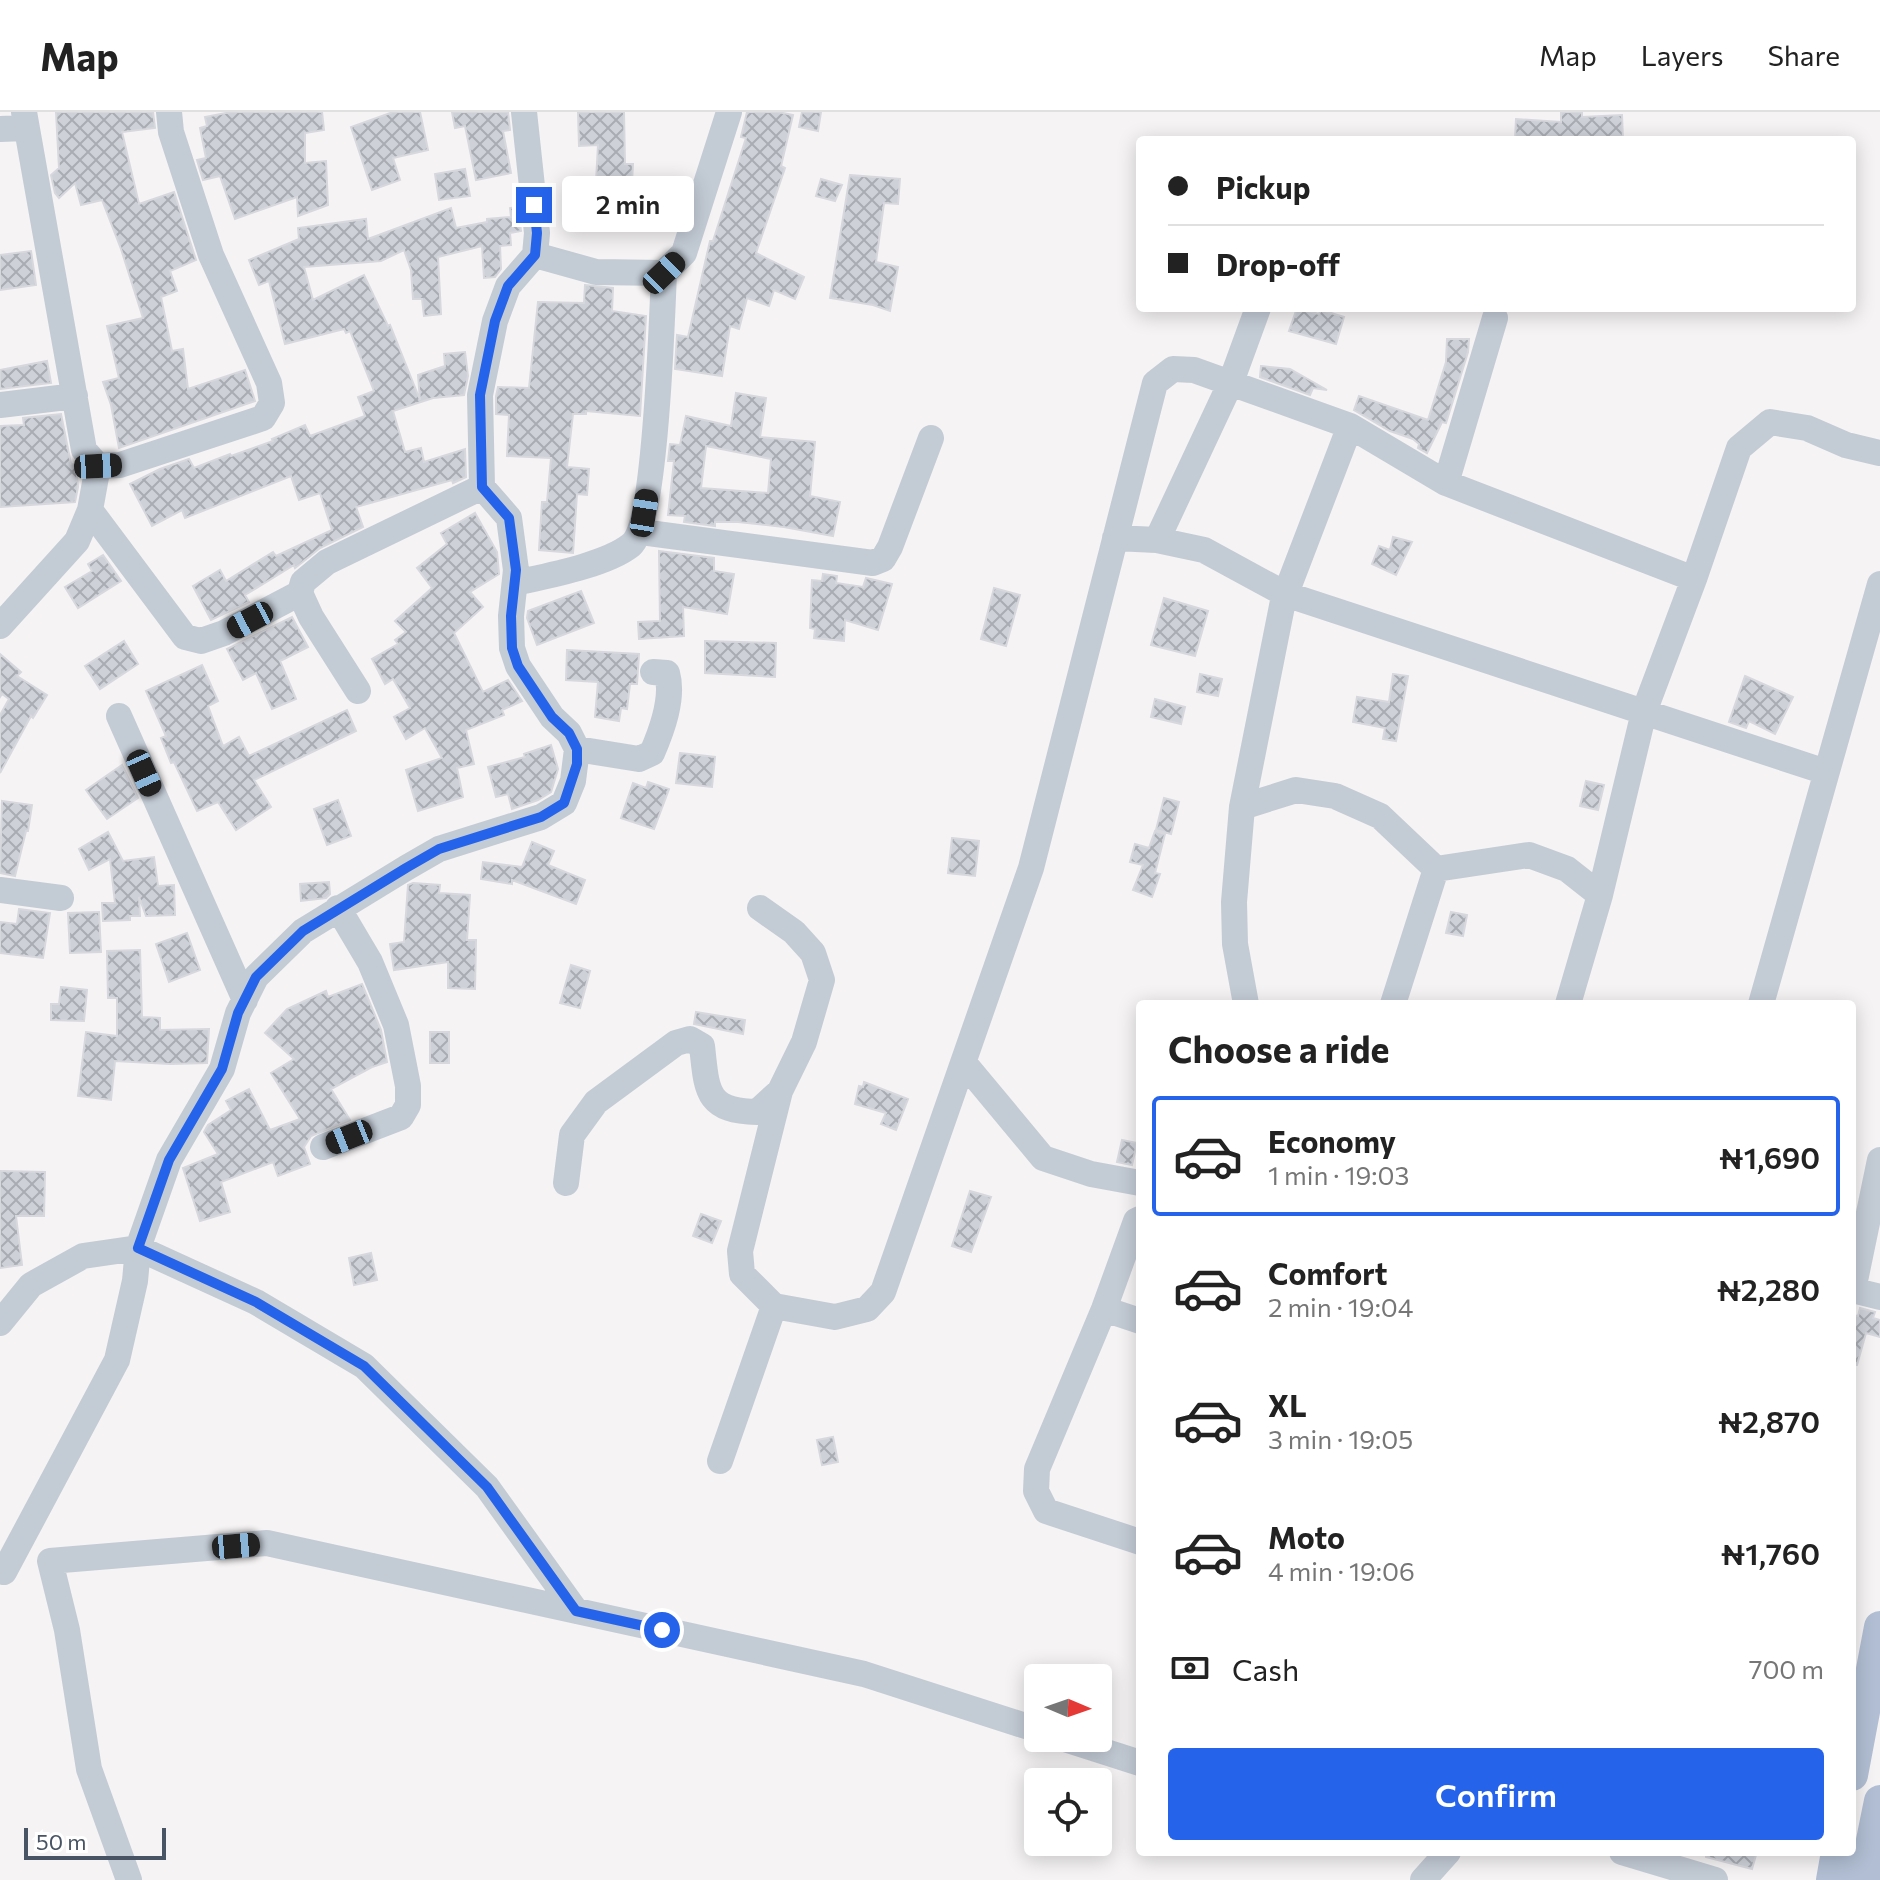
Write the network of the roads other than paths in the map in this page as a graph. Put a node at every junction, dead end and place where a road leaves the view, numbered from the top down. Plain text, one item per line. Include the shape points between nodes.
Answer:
1 (169, 112) edge
2 (524, 112) edge
3 (729, 112) edge
4 (17, 123) edge
5 (535, 255) junction
6 (664, 273) junction
7 (1257, 312) edge
8 (1495, 318) dead end
9 (1231, 382) junction
10 (75, 396) junction
11 (0, 405) edge
12 (1350, 426) junction
13 (931, 438) dead end
14 (1880, 453) edge
15 (98, 466) junction
16 (1446, 483) junction
17 (482, 487) junction
18 (90, 510) junction
19 (641, 532) junction
20 (1115, 538) junction
21 (1157, 540) junction
22 (1694, 579) junction
23 (515, 583) junction
24 (1880, 584) edge
25 (300, 593) junction
26 (1285, 594) junction
27 (0, 626) edge
28 (653, 672) dead end
29 (358, 691) dead end
30 (1644, 712) junction
31 (119, 716) dead end
32 (577, 749) junction
33 (1826, 772) junction
34 (1242, 807) junction
35 (1436, 869) junction
36 (0, 890) edge
37 (1600, 895) junction
38 (61, 898) dead end
39 (338, 908) junction
40 (760, 908) dead end
41 (245, 1000) junction
42 (1245, 1000) edge
43 (1394, 1000) edge
44 (1569, 1000) edge
45 (1762, 1000) edge
46 (964, 1063) junction
47 (780, 1091) junction
48 (323, 1147) dead end
49 (1880, 1160) edge
50 (1136, 1182) edge
51 (566, 1183) dead end
52 (1136, 1221) edge
53 (138, 1248) junction
54 (1856, 1276) edge
55 (1856, 1291) edge
56 (1880, 1297) edge
57 (774, 1306) junction
58 (1104, 1309) junction
59 (1136, 1320) edge
60 (0, 1323) edge
61 (720, 1461) dead end
62 (1136, 1541) edge
63 (50, 1561) junction
64 (2, 1572) edge
65 (576, 1611) junction
66 (1880, 1627) edge
67 (1024, 1725) edge
68 (1106, 1752) edge
69 (1856, 1754) edge
70 (1136, 1762) edge
71 (1880, 1801) edge
72 (1444, 1856) edge
73 (1635, 1856) edge
74 (1836, 1856) edge
75 (129, 1880) edge
76 (1423, 1880) edge
77 (1715, 1880) edge
78 (1832, 1880) edge
79 (1864, 1880) edge

1 - 15 street via 211,255 269,383 272,403 263,418 120,465
2 - 5 street
3 - 6 street via 684,253
4 - 10 street
5 - 6 street via 596,272
5 - 17 street via 508,286 495,321 480,395
6 - 19 street via 660,370
7 - 9 street
8 - 16 street
9 - 12 street
9 - 20 street via 1173,369 1155,383
9 - 21 street
10 - 11 street
10 - 15 street via 84,450
12 - 16 street
12 - 26 street
13 - 19 street via 890,547 873,563
14 - 22 street via 1807,428 1770,422 1739,448
15 - 18 street
16 - 22 street
17 - 23 street via 509,518
17 - 25 street via 327,562 303,582
18 - 25 street via 185,637 201,641 224,633
18 - 27 street via 77,541
19 - 23 street via 631,545 590,565
20 - 21 street
20 - 46 street via 1031,868
21 - 26 street via 1204,550
22 - 30 street
23 - 32 street via 512,648 518,666
24 - 33 street
25 - 29 street
26 - 30 street
26 - 34 street
28 - 32 street via 667,673 671,686 652,753 639,759
30 - 33 street
30 - 37 street
31 - 41 street
32 - 39 street via 564,803 541,817 439,849
33 - 45 street
34 - 35 street via 1296,790 1335,796 1380,816
34 - 42 street via 1234,902
35 - 37 street via 1529,855 1567,869
35 - 43 street
36 - 38 street
37 - 44 street
39 - 41 street via 256,977
39 - 48 street via 370,962 396,1025 408,1105 401,1117
40 - 47 street via 813,953 822,980 804,1042
41 - 53 street via 222,1069 169,1160
46 - 50 street via 1043,1158
46 - 57 street via 883,1292 867,1309 835,1317
47 - 51 street via 757,1112 736,1112 707,1090 702,1046 690,1039 676,1043 596,1102 572,1135
47 - 57 street via 740,1251 742,1274
49 - 54 street
52 - 58 street
53 - 60 street via 83,1256 31,1285
53 - 64 street via 117,1360
53 - 65 street via 256,1302 364,1366 487,1487
55 - 56 street
57 - 61 street
58 - 59 street
58 - 62 street via 1037,1469 1036,1491 1046,1511
63 - 64 street
63 - 65 street via 267,1543
63 - 75 street via 89,1769
65 - 67 street via 864,1674
66 - 69 main road
68 - 70 street
71 - 79 main road
72 - 76 street
73 - 77 street
74 - 78 main road

